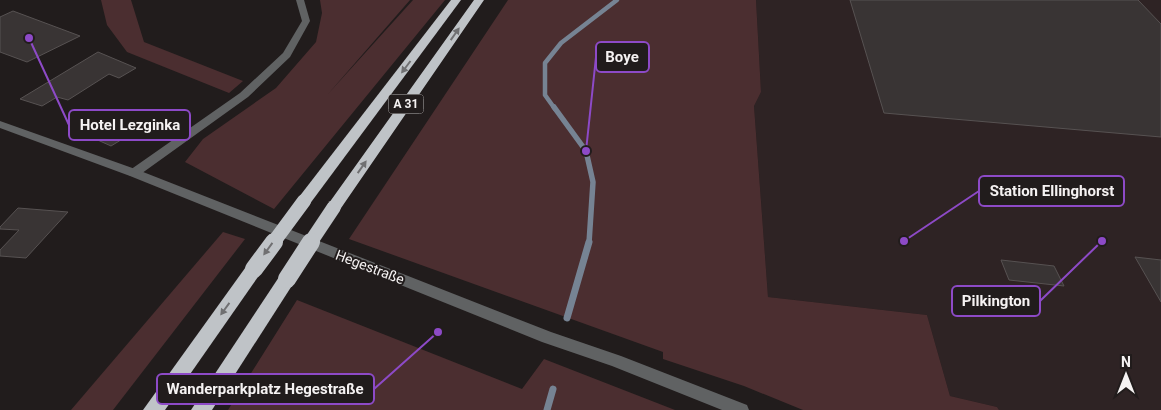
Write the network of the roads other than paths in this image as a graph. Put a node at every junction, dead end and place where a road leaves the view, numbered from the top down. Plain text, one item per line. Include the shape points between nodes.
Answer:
1 (300, 0) edge
2 (456, 0) edge
3 (479, 0) edge
4 (0, 124) edge
5 (134, 173) junction
6 (153, 410) edge
7 (201, 410) edge
8 (741, 410) edge

1 - 5 street via 306,21 288,56 244,95
2 -> 6 highway, A 31, bridge via 304,201
7 -> 3 highway, A 31, bridge via 334,207
4 - 5 street, Hegestraße
5 - 8 street, Hegestraße

